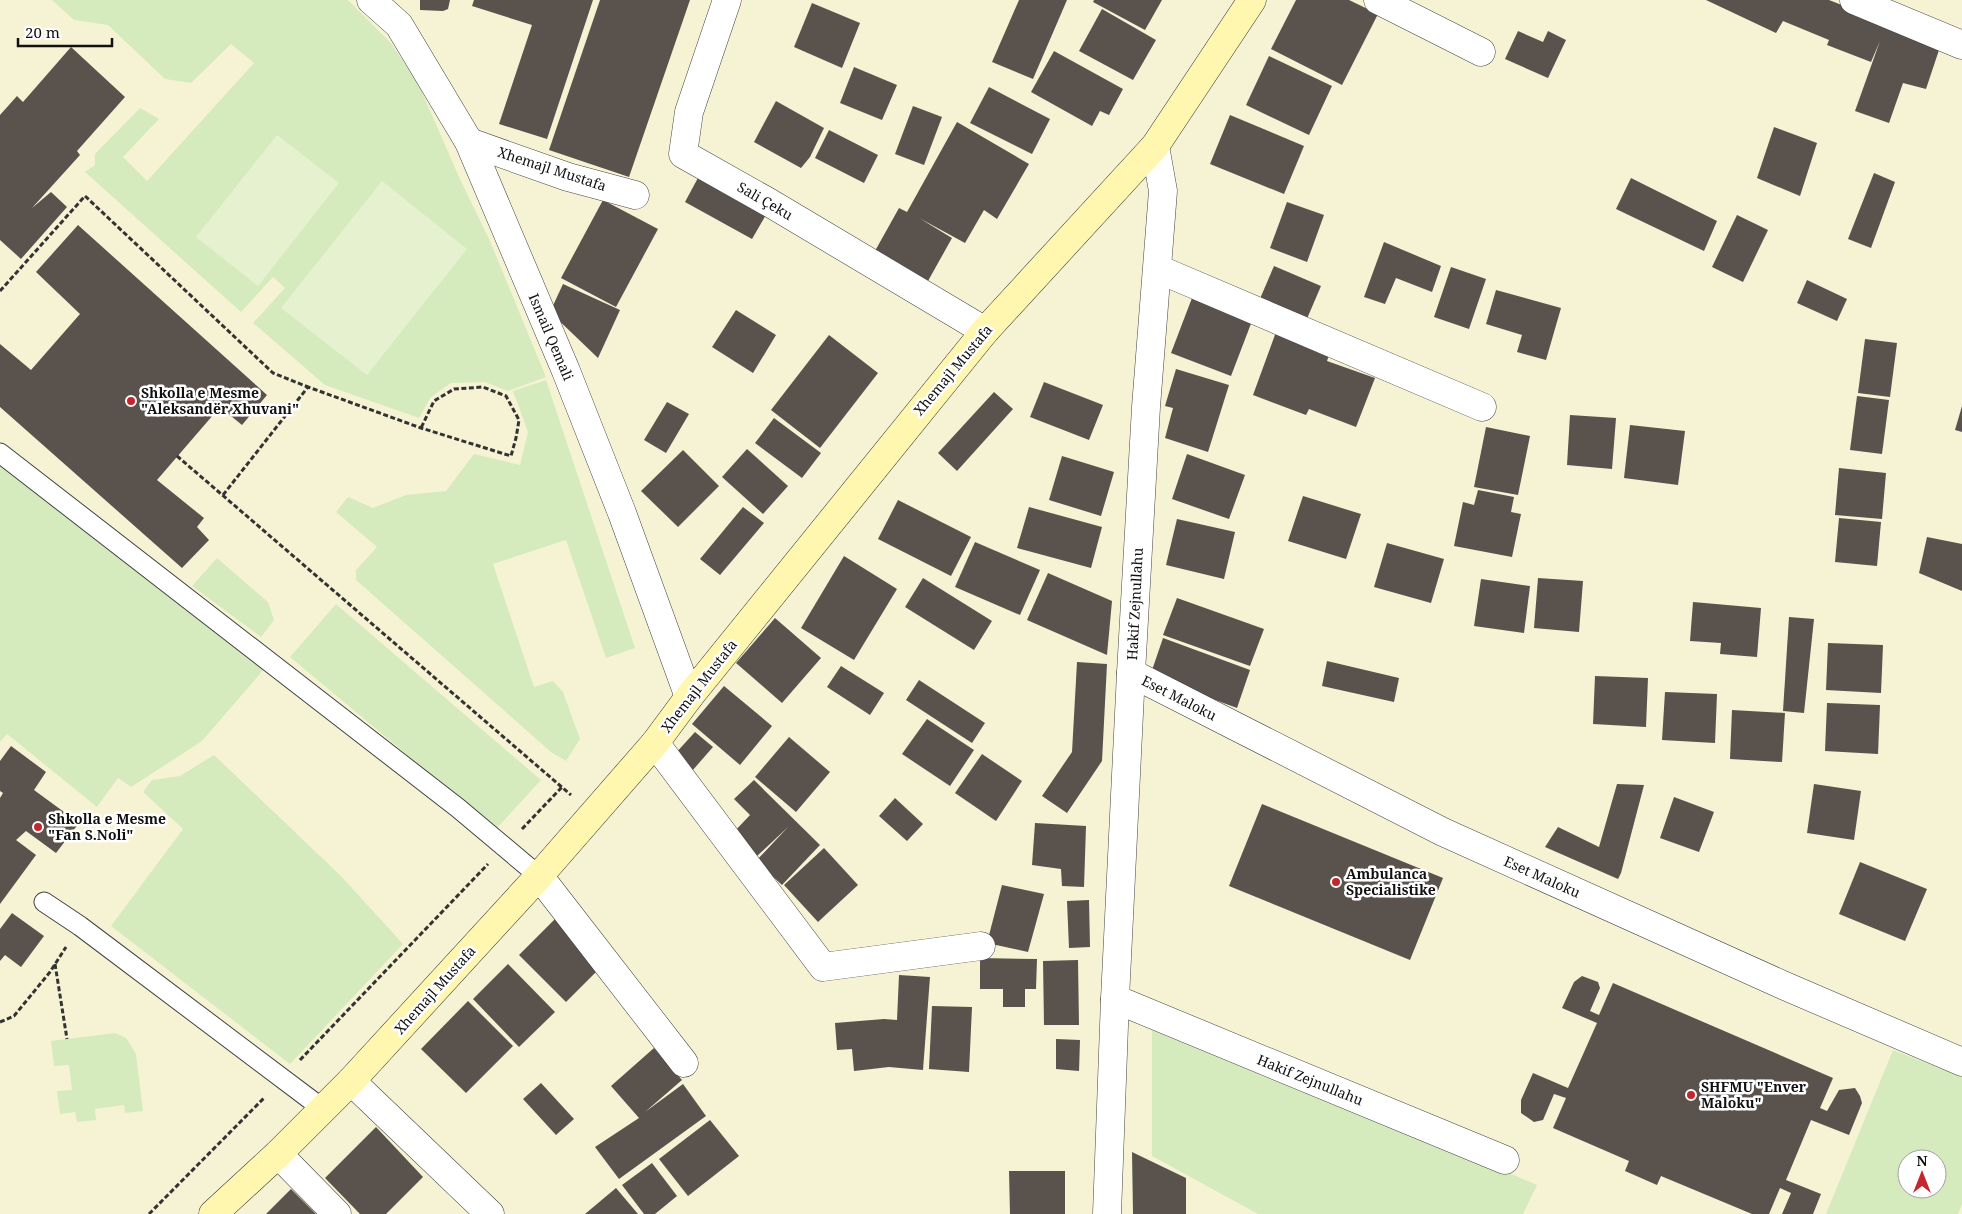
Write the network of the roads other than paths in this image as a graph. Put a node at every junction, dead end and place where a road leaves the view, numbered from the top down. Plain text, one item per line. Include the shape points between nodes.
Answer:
1 (372, 0) edge
2 (727, 0) edge
3 (1252, 0) edge
4 (1378, 0) edge
5 (1854, 0) edge
6 (400, 12) edge
7 (1962, 45) edge
8 (1481, 52) dead end
9 (469, 142) junction
10 (1155, 146) junction
11 (635, 195) dead end
12 (1158, 269) junction
13 (985, 331) junction
14 (1482, 407) dead end
15 (0, 453) edge
16 (1131, 673) junction
17 (689, 697) junction
18 (655, 743) junction
19 (539, 876) junction
20 (44, 902) dead end
21 (981, 946) dead end
22 (1115, 999) junction
23 (1962, 1062) edge
24 (684, 1063) dead end
25 (351, 1081) junction
26 (323, 1109) junction
27 (278, 1154) junction
28 (1505, 1160) dead end
29 (213, 1214) edge
30 (337, 1214) edge
31 (490, 1214) edge
32 (1107, 1214) edge

1 - 6 street, Ismail Qemali
2 - 13 street, Sali Çeku via 689,112 683,154
3 - 10 main road, Xhemajl Mustafa
4 - 8 street
5 - 7 street
6 - 9 street, Ismail Qemali
9 - 11 street, Xhemajl Mustafa via 568,177
9 - 17 street, Ismail Qemali via 612,486
10 - 12 street, Hakif Zejnullahu via 1164,191
10 - 13 main road, Xhemajl Mustafa
12 - 14 street
12 - 16 street, Hakif Zejnullahu via 1146,407
13 - 17 main road, Xhemajl Mustafa
15 - 19 lane via 458,808
16 - 22 street, Hakif Zejnullahu
16 - 23 street, Eset Maloku via 1443,832
17 - 18 main road, Xhemajl Mustafa
18 - 19 main road, Xhemajl Mustafa
18 - 21 street, Xhemajl Mustafa via 823,968
19 - 24 street
19 - 25 main road, Xhemajl Mustafa
20 - 26 lane
22 - 28 street, Hakif Zejnullahu
22 - 32 street, Hakif Zejnullahu
25 - 26 main road, Xhemajl Mustafa
25 - 31 street
26 - 27 main road, Xhemajl Mustafa
27 - 29 main road, Xhemajl Mustafa
27 - 30 street

